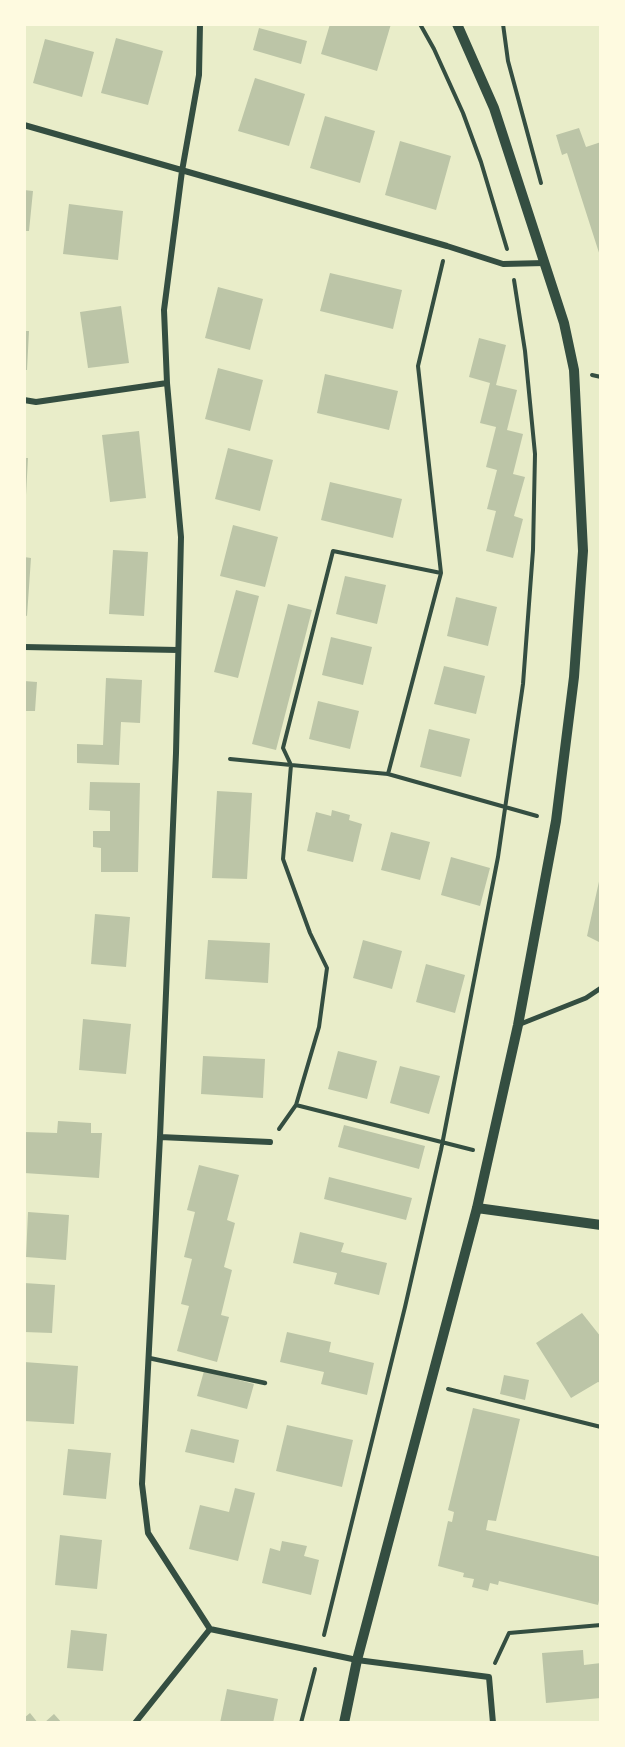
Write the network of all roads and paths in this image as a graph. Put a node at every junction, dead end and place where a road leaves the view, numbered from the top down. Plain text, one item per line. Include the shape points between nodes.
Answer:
1 (200, 24) edge
2 (420, 24) edge
3 (457, 24) edge
4 (503, 24) edge
5 (514, 82) dead end
6 (24, 125) edge
7 (182, 171) junction
8 (447, 246) junction
9 (546, 263) junction
10 (511, 264) junction
11 (167, 383) junction
12 (24, 400) edge
13 (441, 573) junction
14 (24, 647) edge
15 (178, 650) junction
16 (230, 759) dead end
17 (291, 765) junction
18 (388, 774) junction
19 (504, 807) junction
20 (556, 821) junction
21 (601, 988) edge
22 (518, 1025) junction
23 (296, 1105) junction
24 (160, 1137) junction
25 (270, 1142) joint
26 (442, 1142) junction
27 (488, 1154) junction
28 (477, 1208) junction
29 (601, 1225) edge
30 (149, 1358) junction
31 (265, 1383) dead end
32 (430, 1385) junction
33 (601, 1427) edge
34 (601, 1625) edge
35 (210, 1629) junction
36 (320, 1652) junction
37 (357, 1660) junction
38 (489, 1677) junction
39 (135, 1723) edge
40 (301, 1723) edge
41 (344, 1723) edge
42 (493, 1723) edge

1 - 7 street via 199,75
2 - 10 path via 463,112
3 - 9 street via 494,108
4 - 5 path
6 - 7 street
7 - 8 street
7 - 11 street via 164,310
8 - 10 street
8 - 13 path via 418,366
9 - 10 street
9 - 20 street via 574,370 583,551 574,677
10 - 19 path via 528,386 535,497 523,684
11 - 12 street via 36,402
11 - 15 street via 181,537
13 - 17 path via 333,551 283,748
13 - 18 path
14 - 15 street
15 - 24 street
16 - 17 path
17 - 18 path
17 - 23 path via 283,859 327,968 319,1027
18 - 19 path
19 - 20 path
19 - 26 path via 485,928
20 - 22 street
21 - 22 street via 586,998
22 - 27 street
23 - 25 path
23 - 26 path
24 - 25 street
24 - 30 street
26 - 27 path
26 - 36 path
27 - 28 street
28 - 29 street
28 - 32 street
30 - 31 lane
30 - 35 street via 142,1484 148,1533
32 - 33 path
32 - 37 street
34 - 38 path via 509,1633
35 - 36 street
35 - 39 street
36 - 37 street
36 - 40 path
37 - 38 street
37 - 41 street
38 - 42 street

